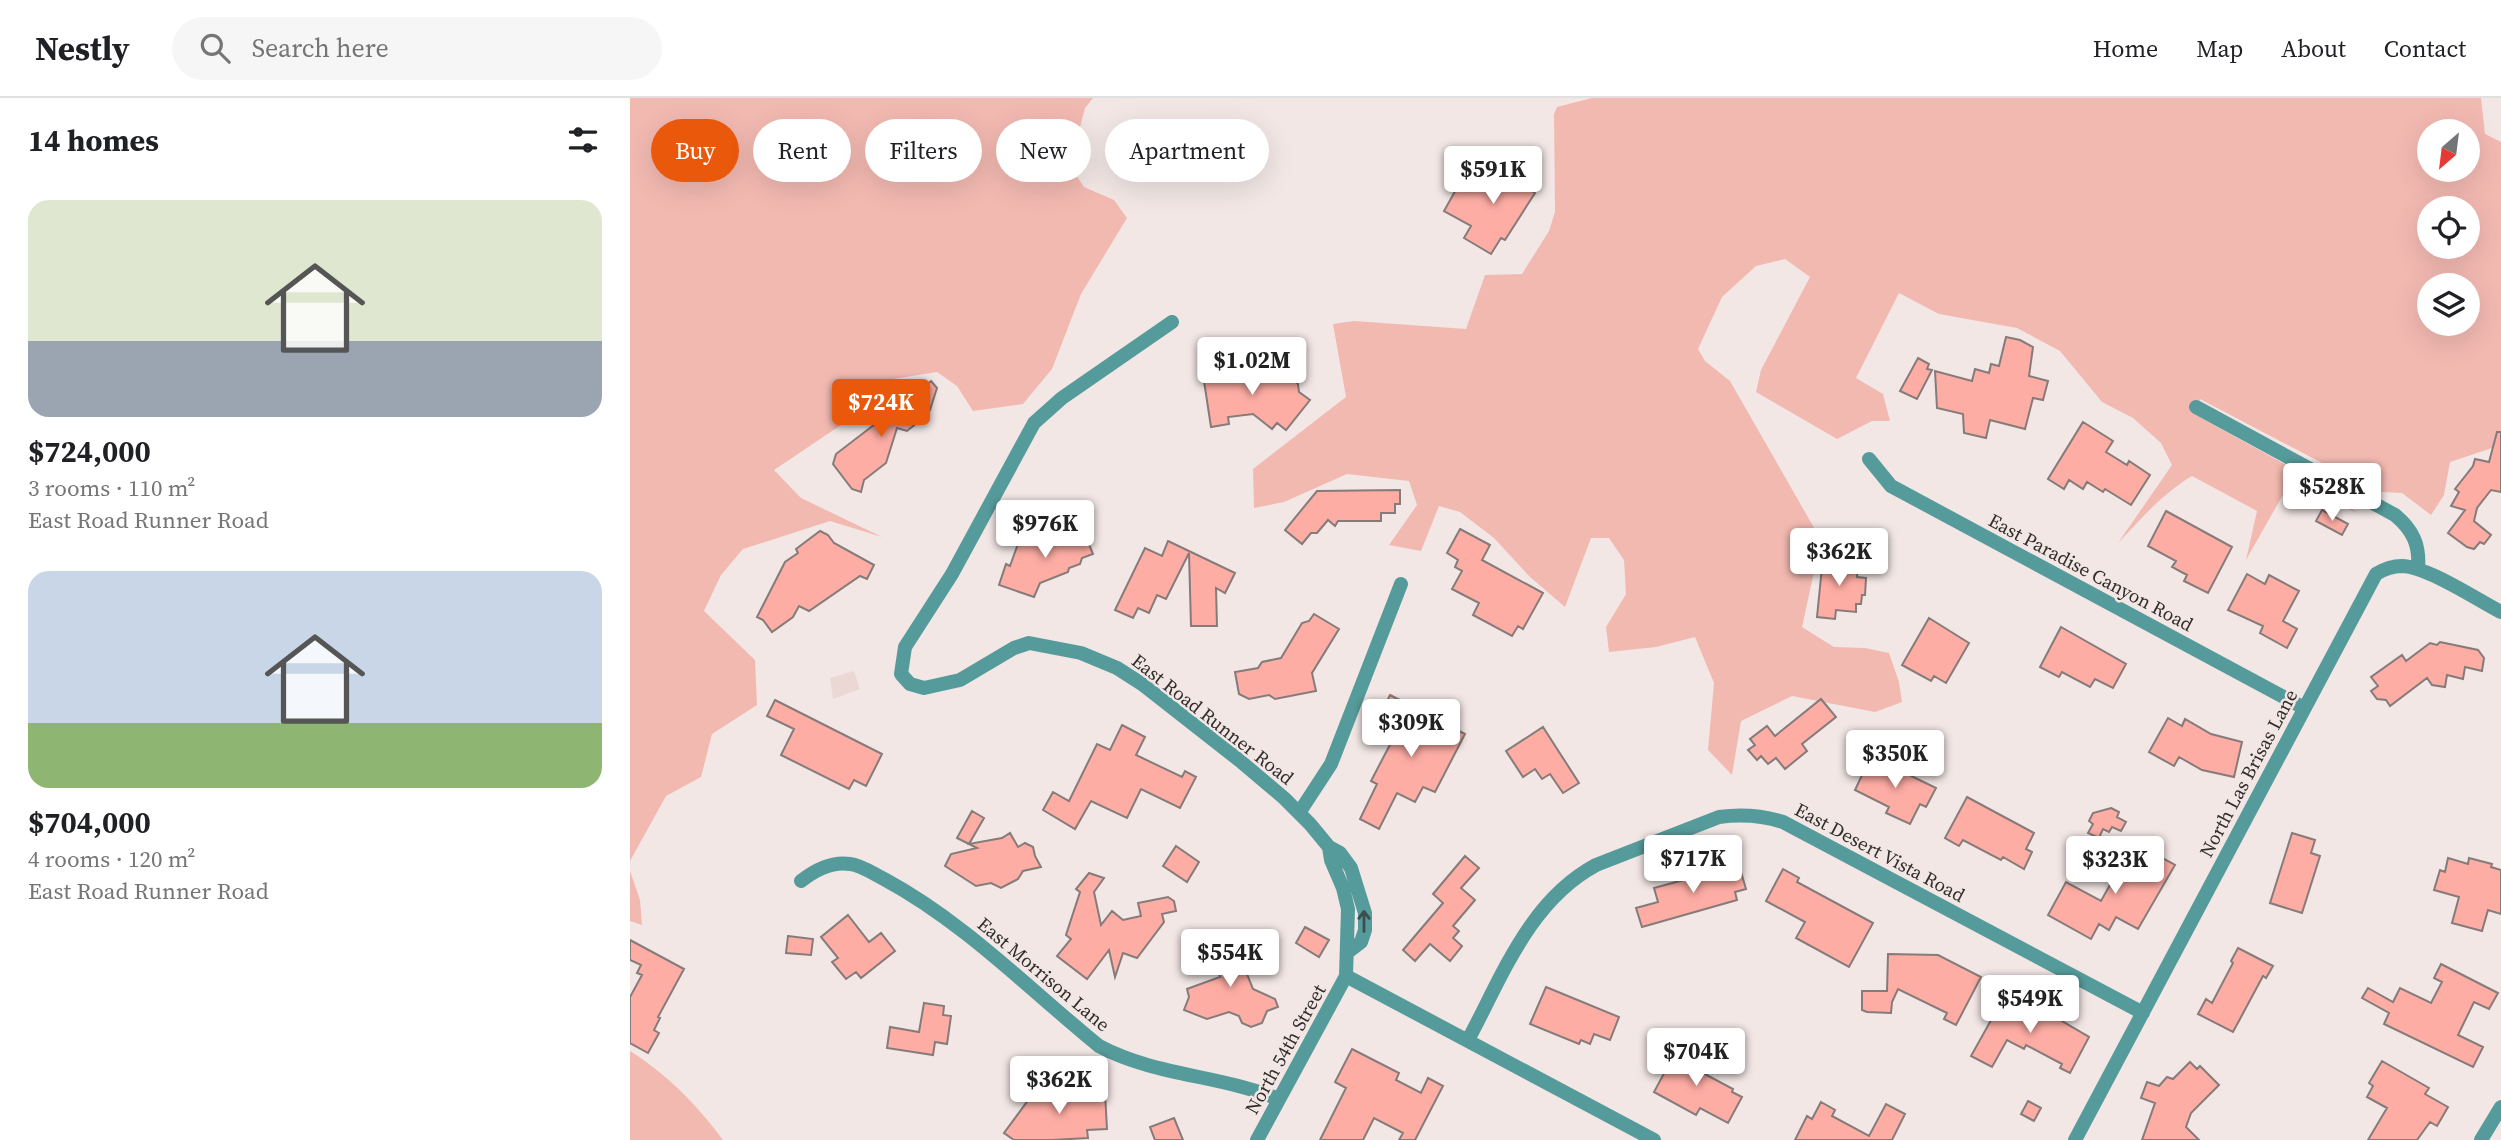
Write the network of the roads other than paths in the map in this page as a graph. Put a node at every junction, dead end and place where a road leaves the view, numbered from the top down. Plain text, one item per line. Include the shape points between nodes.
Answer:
1 (1172, 322) dead end
2 (2196, 407) dead end
3 (1869, 458) dead end
4 (2417, 569) junction
5 (1401, 584) dead end
6 (2501, 612) edge
7 (2304, 708) junction
8 (1299, 813) junction
9 (801, 880) dead end
10 (1346, 976) junction
11 (2143, 1013) junction
12 (1468, 1040) junction
13 (1278, 1099) junction
14 (2501, 1107) edge
15 (1257, 1140) edge
16 (1654, 1140) edge
17 (2075, 1140) edge
18 (2481, 1140) edge

1 - 8 street, East Road Runner Road via 1062,398 1034,423 953,574 905,647 901,674 910,684 924,688 960,680 1029,643 1081,653 1142,684
2 - 4 street via 2395,515 2416,539
3 - 7 street, East Paradise Canyon Road via 1891,486
4 - 6 street
4 - 7 street, North Las Brisas Lane via 2400,566 2376,574
5 - 8 street via 1331,764
7 - 11 street, North Las Brisas Lane
8 - 10 street, East Road Runner Road via 1351,867 1366,913 1366,930 1348,953
9 - 13 street, East Morrison Lane via 828,865 850,864 877,876 956,926 1109,1051 1149,1066 1253,1088
10 - 12 street
10 - 13 street, North 54th Street
11 - 12 street, East Desert Vista Road via 1783,821 1738,814 1719,817 1596,865 1560,889 1531,923
11 - 17 street, North Las Brisas Lane
12 - 16 street
13 - 15 street, North 54th Street
14 - 18 street

